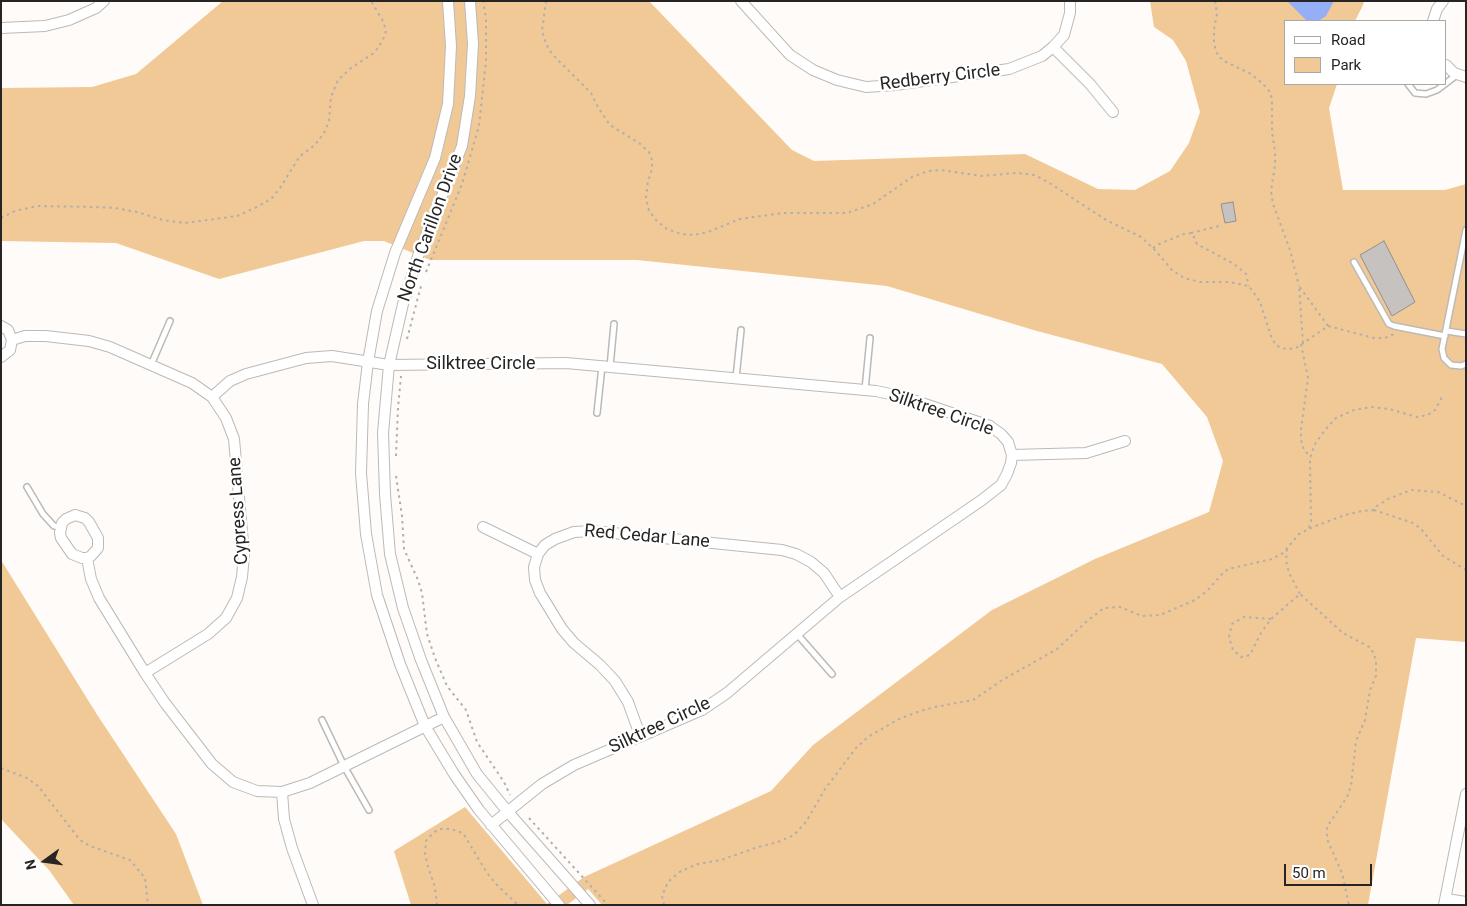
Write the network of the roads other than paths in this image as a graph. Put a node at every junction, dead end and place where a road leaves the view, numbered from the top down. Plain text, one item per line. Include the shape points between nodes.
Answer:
1 (104, 1) edge
2 (448, 1) edge
3 (470, 1) edge
4 (741, 1) edge
5 (1070, 1) edge
6 (1443, 1) edge
7 (1433, 20) edge
8 (1, 28) edge
9 (1053, 48) junction
10 (1447, 66) edge
11 (1462, 76) edge
12 (1447, 84) edge
13 (1409, 85) edge
14 (1446, 85) edge
15 (1113, 112) dead end
16 (1466, 230) edge
17 (1354, 262) dead end
18 (170, 321) dead end
19 (614, 324) dead end
20 (1, 326) edge
21 (741, 330) dead end
22 (1446, 333) junction
23 (1466, 334) edge
24 (870, 338) dead end
25 (12, 340) junction
26 (1, 357) edge
27 (368, 362) junction
28 (1466, 364) edge
29 (151, 365) junction
30 (390, 365) junction
31 (606, 367) junction
32 (736, 378) junction
33 (865, 390) junction
34 (212, 397) junction
35 (597, 413) dead end
36 (1124, 441) dead end
37 (1012, 455) junction
38 (27, 487) dead end
39 (61, 527) junction
40 (483, 527) dead end
41 (538, 554) junction
42 (87, 558) junction
43 (840, 597) junction
44 (797, 634) junction
45 (145, 673) junction
46 (832, 674) dead end
47 (444, 717) junction
48 (322, 720) dead end
49 (425, 726) junction
50 (640, 736) junction
51 (344, 766) junction
52 (282, 792) junction
53 (1466, 794) edge
54 (369, 810) dead end
55 (508, 812) junction
56 (491, 825) junction
57 (1445, 902) edge
58 (1466, 902) edge
59 (313, 905) edge
60 (559, 905) edge
61 (590, 905) edge

1 - 8 street via 69,20 45,26
2 - 27 street, North Carillon Drive via 452,46 448,104 435,158 396,253 377,311
3 - 30 street, North Carillon Drive via 473,44 470,96 462,146 419,253 403,304
4 - 9 street, Redberry Circle via 790,55 813,70 866,87 1008,70
5 - 9 street, Redberry Circle via 1064,35
6 - 7 street
9 - 15 street
10 - 11 street
11 - 12 lane
13 - 14 lane via 1415,93 1426,94
16 - 22 lane
17 - 22 lane via 1389,324
18 - 29 lane
19 - 31 lane
20 - 25 street via 8,330
21 - 32 lane
22 - 23 lane
22 - 28 lane via 1442,349 1444,358 1451,365
24 - 33 lane
25 - 26 street via 10,350
25 - 29 street via 46,336 89,341
27 - 30 street, Silktree Circle
27 - 34 street, Silktree Circle via 332,356 306,358 230,381
27 - 49 street, North Carillon Drive via 361,473 366,534 377,595
29 - 34 street via 192,383
30 - 31 street, Silktree Circle via 566,363
30 - 47 street, North Carillon Drive via 383,433 390,554 406,617
31 - 32 street, Silktree Circle
31 - 35 lane
32 - 33 street, Silktree Circle
33 - 37 street, Silktree Circle via 904,397 990,426 1008,442
34 - 45 street, Cypress Lane via 226,418 234,439 244,555 237,598 226,618 208,634
36 - 37 street via 1086,453
37 - 43 street, Silktree Circle via 1001,484 982,500
38 - 39 lane via 42,514 54,526
39 - 42 street via 61,538 72,554
39 - 42 street via 66,519 75,516 89,522 98,543 95,552
40 - 41 street
41 - 43 street, Red Cedar Lane via 544,545 555,539 574,532 593,531 782,550 818,567
41 - 50 street via 535,574 540,593 562,629 615,681 628,702
42 - 45 street via 99,598
43 - 44 street, Silktree Circle
44 - 46 lane
44 - 50 street, Silktree Circle via 702,710
45 - 52 street via 212,764 233,782 257,791
47 - 49 street
47 - 55 street, North Carillon Drive via 477,774
48 - 51 lane
49 - 51 street
49 - 56 street, North Carillon Drive
50 - 55 street, Silktree Circle via 574,765 542,784
51 - 52 street
51 - 54 lane
52 - 59 street via 284,819
53 - 57 street
55 - 56 street, Silktree Circle
55 - 61 street, North Carillon Drive
56 - 60 street, North Carillon Drive
57 - 58 street

